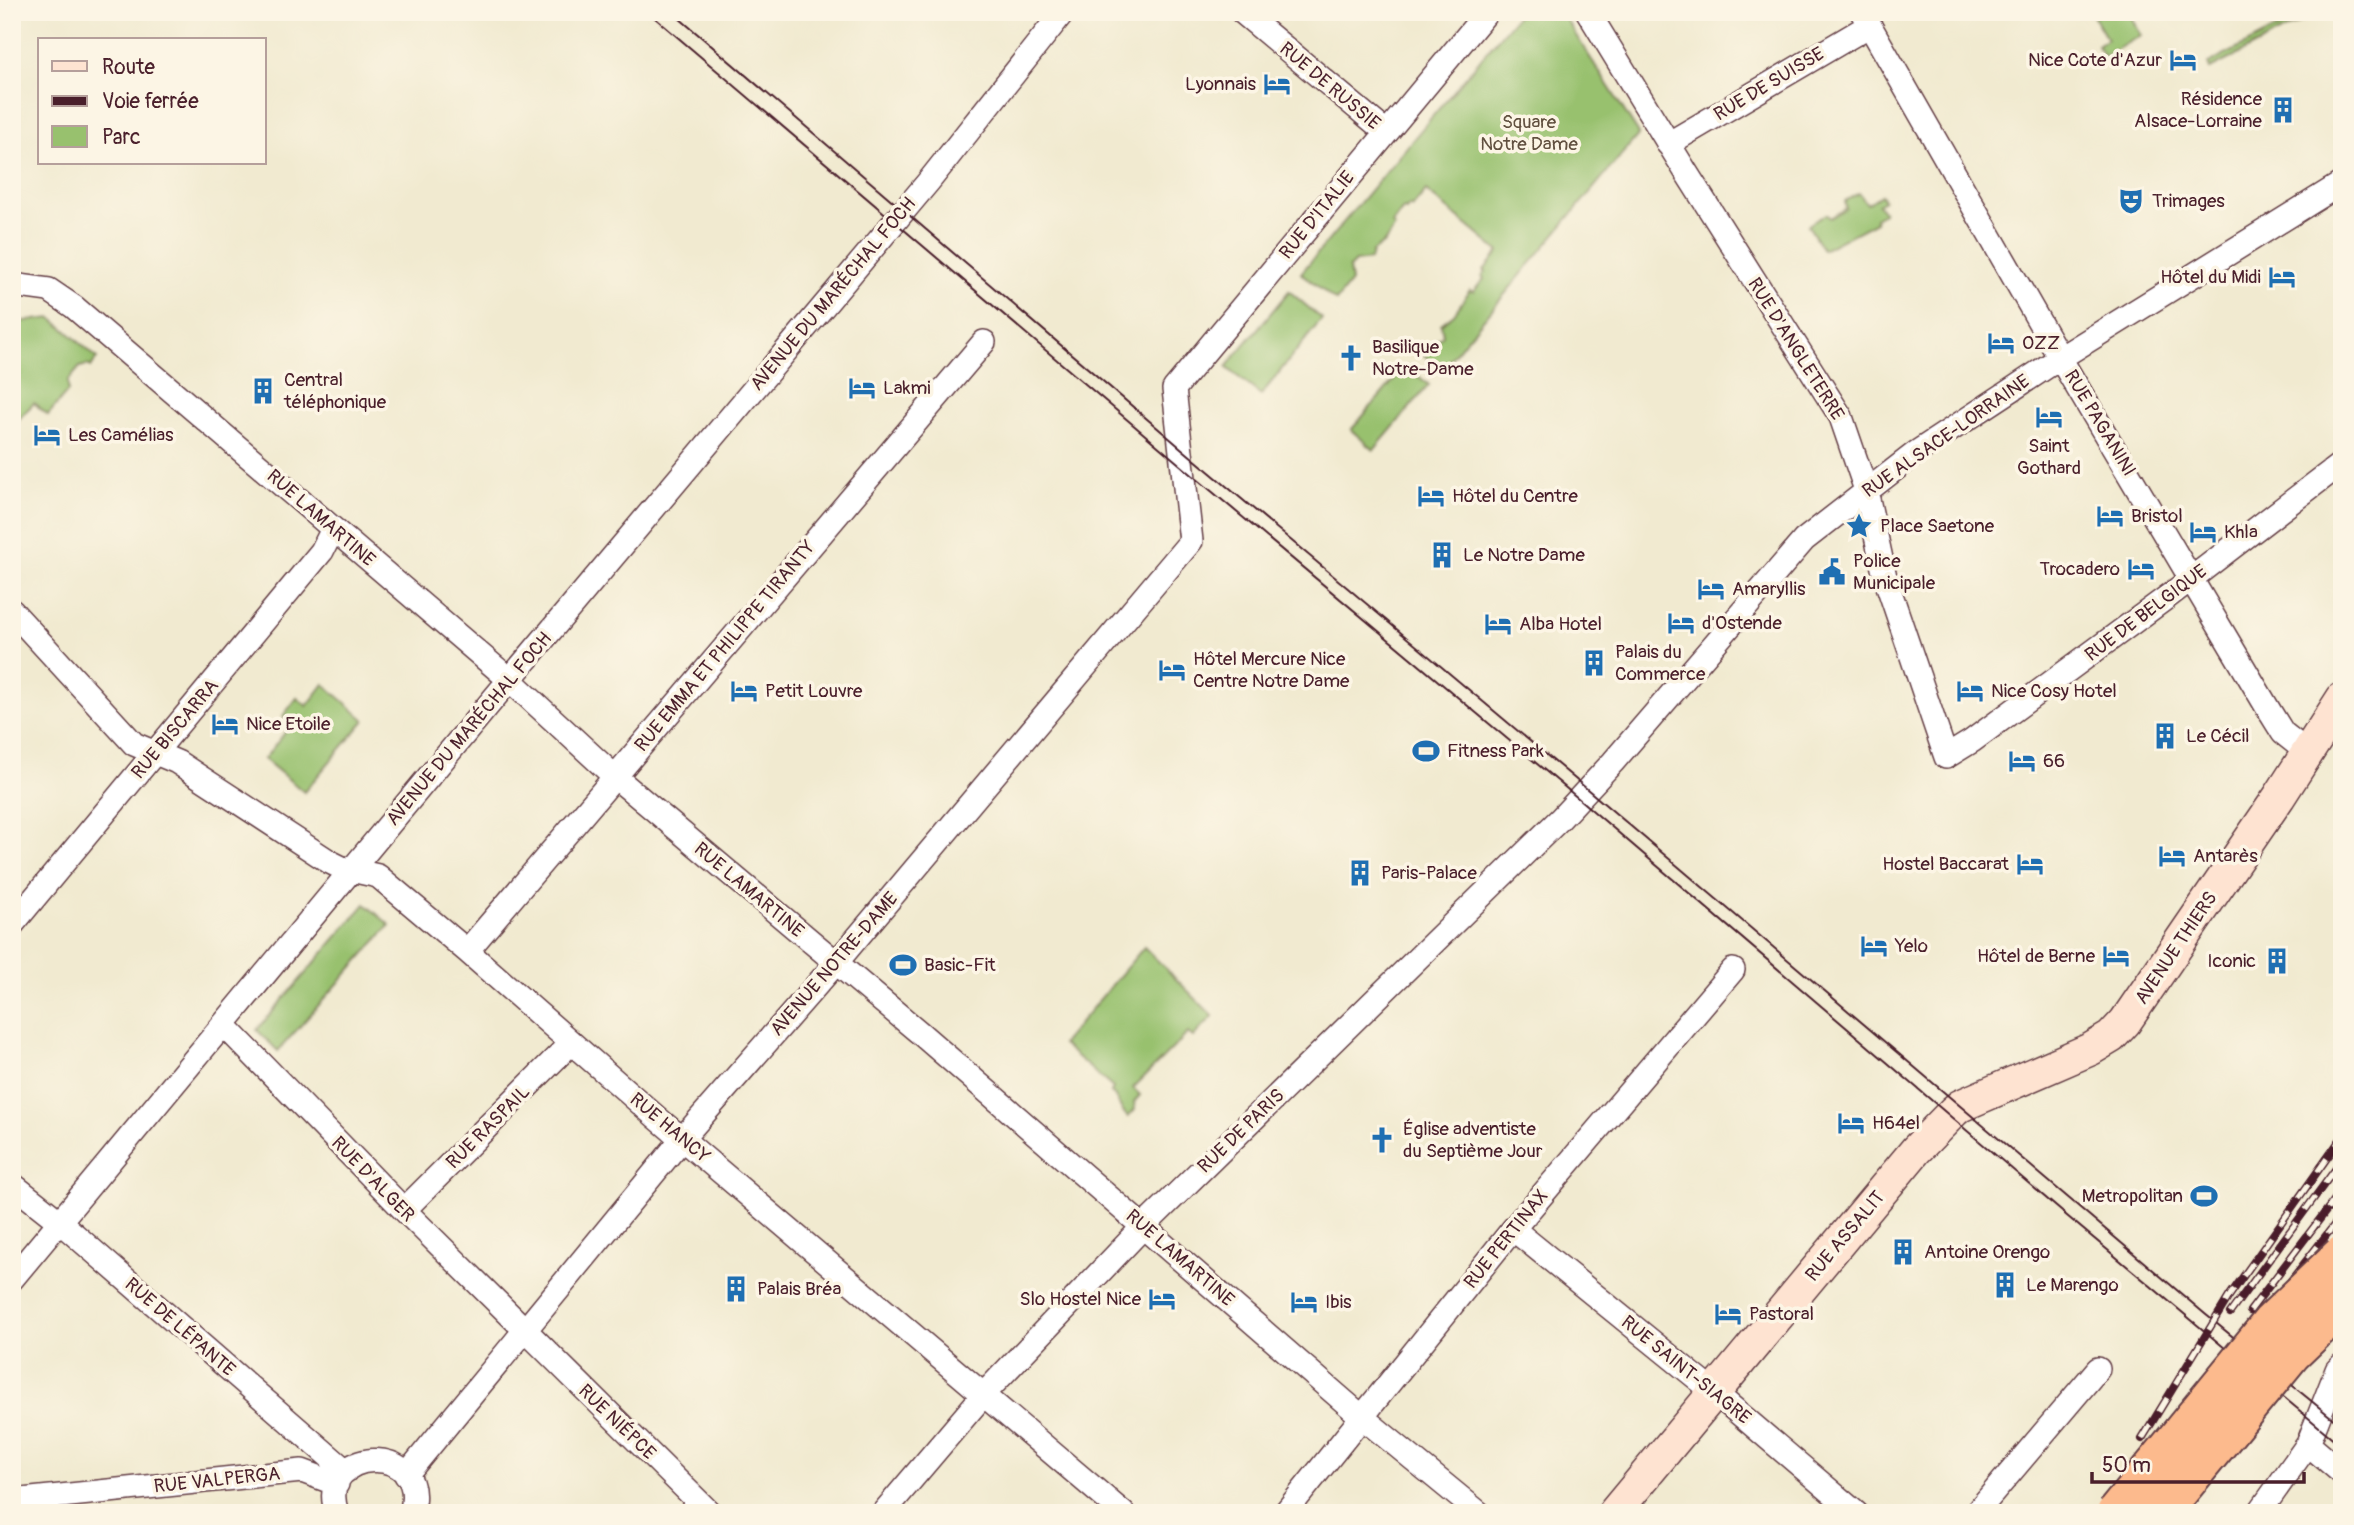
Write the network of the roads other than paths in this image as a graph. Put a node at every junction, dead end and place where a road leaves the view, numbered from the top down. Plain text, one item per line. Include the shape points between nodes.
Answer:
1 (1063, 12) edge
2 (1242, 12) edge
3 (1487, 12) edge
4 (1588, 12) edge
5 (1866, 19) edge
6 (1386, 132) junction
7 (1668, 144) junction
8 (2342, 183) edge
9 (12, 285) edge
10 (985, 342) dead end
11 (2060, 358) junction
12 (1178, 428) joint
13 (2342, 463) edge
14 (1866, 490) junction
15 (333, 528) junction
16 (2192, 578) junction
17 (12, 611) edge
18 (510, 680) junction
19 (2342, 699) edge
20 (2307, 752) junction
21 (155, 753) junction
22 (1946, 757) joint
23 (1613, 762) joint
24 (614, 776) junction
25 (352, 870) junction
26 (12, 925) edge
27 (467, 951) junction
28 (836, 963) junction
29 (1733, 970) dead end
30 (224, 1025) junction
31 (571, 1043) junction
32 (1977, 1099) joint
33 (682, 1139) junction
34 (12, 1184) edge
35 (404, 1210) junction
36 (60, 1222) junction
37 (1144, 1226) junction
38 (1513, 1229) junction
39 (2342, 1255) edge
40 (12, 1279) edge
41 (2342, 1305) edge
42 (524, 1331) junction
43 (2339, 1368) edge
44 (2098, 1369) dead end
45 (1714, 1392) junction
46 (984, 1394) junction
47 (1362, 1417) junction
48 (2308, 1444) junction
49 (2342, 1473) edge
50 (406, 1475) junction
51 (341, 1478) junction
52 (12, 1501) edge
53 (337, 1513) edge
54 (411, 1513) edge
55 (710, 1513) edge
56 (883, 1513) edge
57 (1124, 1513) edge
58 (1285, 1513) edge
59 (1479, 1513) edge
60 (1614, 1513) edge
61 (1856, 1513) edge
62 (1976, 1513) edge
63 (2116, 1513) edge
64 (2161, 1513) edge
65 (2259, 1513) edge

1 - 18 street, AVENUE DU MARÉCHAL FOCH via 929,181
2 - 6 street, RUE DE RUSSIE
3 - 6 street, RUE D'ITALIE
4 - 7 street, RUE D'ANGLETERRE
5 - 7 street, RUE DE SUISSE
5 - 11 street, RUE PAGANINI
6 - 12 street, RUE D'ITALIE via 1174,389
7 - 14 street, RUE D'ANGLETERRE via 1841,417
8 - 11 street, RUE ALSACE-LORRAINE
9 - 15 street, RUE LAMARTINE via 49,290 63,298
10 - 24 street, RUE EMMA ET PHILIPPE TIRANTY
11 - 14 street, RUE ALSACE-LORRAINE
11 - 16 street, RUE PAGANINI
12 - 28 street, AVENUE NOTRE-DAME via 1191,541
13 - 16 street, RUE DE BELGIQUE
14 - 22 street, RUE D'ANGLETERRE via 1885,577
14 - 23 street, RUE ALSACE-LORRAINE via 1804,540
15 - 18 street, RUE LAMARTINE
15 - 21 street, RUE BISCARRA via 322,551
16 - 20 street, RUE PAGANINI via 2283,733
16 - 22 street, RUE DE BELGIQUE
17 - 21 street, RUE HANCY via 134,744
18 - 24 street, RUE LAMARTINE
18 - 25 street, AVENUE DU MARÉCHAL FOCH
19 - 20 street, AVENUE THIERS
20 - 32 street, AVENUE THIERS via 2111,1037
21 - 25 street, RUE HANCY via 177,762 330,862
21 - 26 street, RUE BISCARRA
23 - 37 street, RUE DE PARIS
24 - 27 street, RUE EMMA ET PHILIPPE TIRANTY
24 - 28 street, RUE LAMARTINE
25 - 27 street, RUE HANCY via 378,876
25 - 30 street, AVENUE DU MARÉCHAL FOCH
27 - 31 street, RUE HANCY
28 - 33 street, AVENUE NOTRE-DAME
28 - 37 street, RUE LAMARTINE
29 - 38 street, RUE PERTINAX
30 - 35 street, RUE D'ALGER
30 - 36 street, AVENUE DU MARÉCHAL FOCH
31 - 33 street, RUE HANCY
31 - 35 street, RUE RASPAIL
32 - 45 street, RUE ASSALIT via 1960,1106 1916,1150
33 - 42 street, AVENUE NOTRE-DAME
33 - 46 street, RUE HANCY
34 - 36 street, RUE DE LÉPANTE
35 - 42 street, RUE D'ALGER
36 - 40 street, AVENUE DU MARÉCHAL FOCH
36 - 51 street, RUE DE LÉPANTE
37 - 46 street, RUE DE PARIS
37 - 47 street, RUE LAMARTINE
38 - 45 street, RUE SAINT-SIAGRE
38 - 47 street, RUE PERTINAX
39 - 63 highway, bridge via 2271,1323
41 - 64 highway, bridge via 2292,1353
42 - 50 street, AVENUE NOTRE-DAME
42 - 55 street, RUE NIÉPCE
43 - 48 street
44 - 62 street
45 - 60 street, RUE ASSALIT
45 - 61 street, RUE SAINT-SIAGRE
46 - 56 street, RUE DE PARIS
46 - 57 street, RUE HANCY
47 - 58 street, RUE PERTINAX
47 - 59 street, RUE LAMARTINE
48 - 49 street
48 - 65 street
50 - 51 street via 396,1465 369,1459 356,1463
50 - 54 street via 414,1499
51 - 52 street, RUE VALPERGA via 302,1471
51 - 53 street via 334,1496

